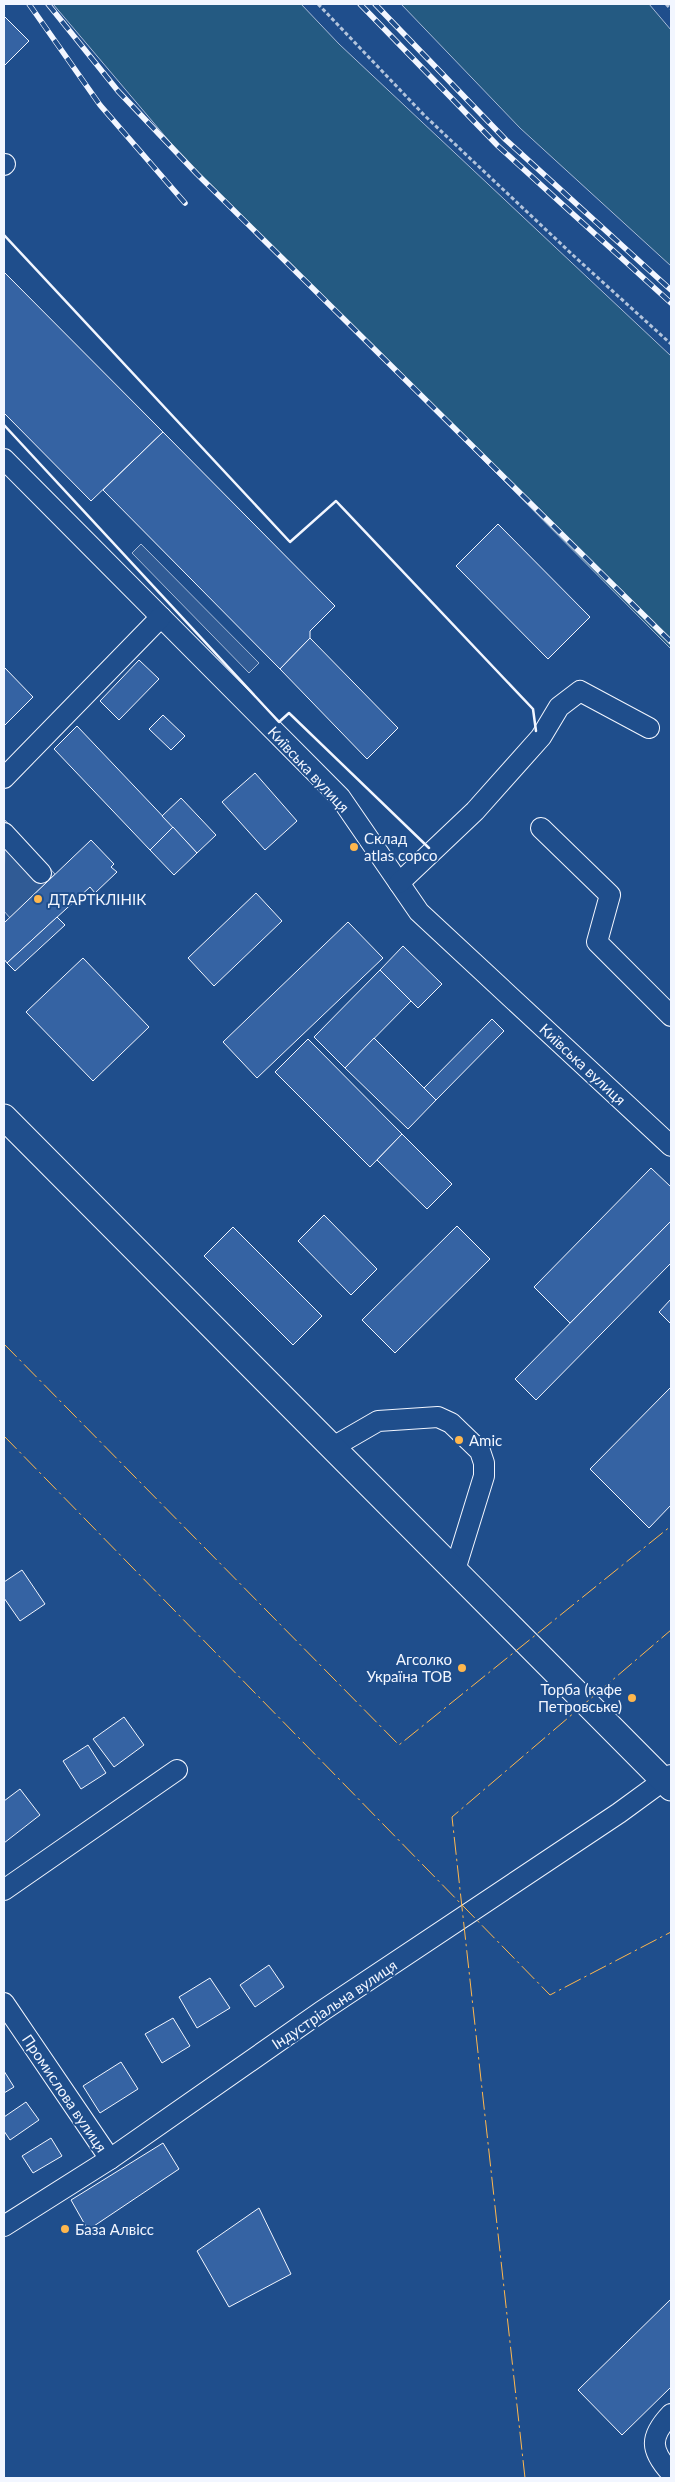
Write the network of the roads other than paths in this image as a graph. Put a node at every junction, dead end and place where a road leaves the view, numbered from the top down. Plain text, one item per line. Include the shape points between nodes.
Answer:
1 (4, 459) edge
2 (161, 617) junction
3 (649, 728) dead end
4 (4, 778) edge
5 (541, 828) dead end
6 (4, 833) edge
7 (41, 873) dead end
8 (399, 883) junction
9 (671, 1016) edge
10 (4, 1118) edge
11 (671, 1146) edge
12 (333, 1447) junction
13 (455, 1570) junction
14 (177, 1770) dead end
15 (669, 1781) edge
16 (4, 1890) edge
17 (4, 2003) edge
18 (110, 2158) junction
19 (4, 2226) edge
20 (671, 2414) edge
21 (671, 2473) edge

1 - 2 street, Київська вулиця
2 - 4 street
2 - 8 street, Київська вулиця via 340,797
3 - 8 street via 580,692 559,707 541,738 475,811
5 - 9 street via 610,895 597,942
6 - 7 street
8 - 11 street, Київська вулиця via 420,912
10 - 12 main road
12 - 13 main road
12 - 13 street via 378,1421 438,1417 452,1423 480,1451 484,1476
13 - 15 main road
14 - 16 street
15 - 18 street, Індустріальна вулиця via 322,2011
17 - 18 street, Промислова вулиця
18 - 19 street, Індустріальна вулиця
20 - 21 street via 656,2435 654,2448 659,2460

